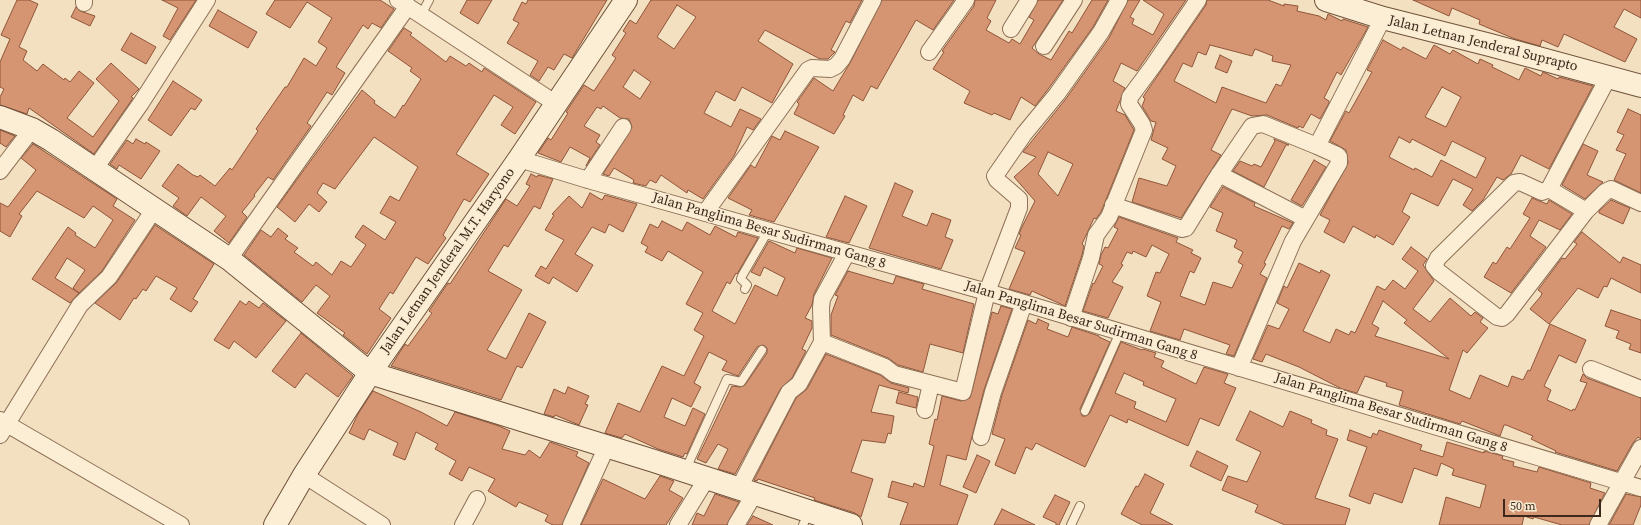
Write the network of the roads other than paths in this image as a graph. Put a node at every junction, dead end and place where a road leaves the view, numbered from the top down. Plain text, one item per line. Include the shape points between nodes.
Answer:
1 (207, 0) edge
2 (429, 0) edge
3 (626, 0) edge
4 (873, 0) edge
5 (966, 0) edge
6 (1029, 0) edge
7 (1074, 0) edge
8 (1119, 0) edge
9 (1198, 0) edge
10 (1336, 1) edge
11 (409, 7) edge
12 (1383, 18) junction
13 (1011, 29) dead end
14 (1044, 46) dead end
15 (929, 52) dead end
16 (1609, 76) junction
17 (1641, 86) edge
18 (555, 103) junction
19 (0, 117) edge
20 (623, 127) dead end
21 (32, 129) junction
22 (1317, 146) junction
23 (519, 159) junction
24 (94, 170) junction
25 (0, 171) edge
26 (1219, 174) junction
27 (588, 180) junction
28 (1549, 189) junction
29 (1641, 203) edge
30 (1113, 205) junction
31 (155, 208) junction
32 (1586, 211) junction
33 (705, 213) junction
34 (1306, 219) junction
35 (768, 231) junction
36 (847, 253) junction
37 (229, 259) junction
38 (745, 289) dead end
39 (987, 292) junction
40 (1024, 303) junction
41 (1071, 318) junction
42 (1120, 332) junction
43 (822, 342) junction
44 (762, 350) dead end
45 (1239, 368) junction
46 (1591, 369) dead end
47 (370, 373) junction
48 (931, 384) junction
49 (1641, 389) edge
50 (925, 410) dead end
51 (1085, 411) dead end
52 (2, 426) edge
53 (980, 437) dead end
54 (607, 446) junction
55 (1641, 448) edge
56 (685, 471) junction
57 (304, 475) junction
58 (707, 478) junction
59 (1622, 482) junction
60 (1641, 488) edge
61 (747, 490) junction
62 (477, 499) dead end
63 (1080, 506) dead end
64 (806, 518) edge
65 (181, 525) edge
66 (275, 525) edge
67 (382, 525) edge
68 (463, 525) edge
69 (571, 525) edge
70 (678, 525) edge
71 (736, 525) edge
72 (851, 525) edge
73 (1071, 525) edge
74 (1598, 525) edge

1 - 24 street via 146,97
2 - 11 lane
3 - 18 street, Jalan Letnan Jenderal M.T. Haryono
4 - 33 street via 842,59 830,69 808,70
5 - 15 street
6 - 13 street
7 - 14 street
8 - 39 street via 1101,32 995,176 1020,203
9 - 30 street via 1130,97 1131,109 1144,130
10 - 12 street, Jalan Letnan Jenderal Suprapto
11 - 18 street
11 - 37 street
12 - 16 street, Jalan Letnan Jenderal Suprapto
12 - 22 street
16 - 17 street, Jalan Letnan Jenderal Suprapto
16 - 28 street
18 - 23 street, Jalan Letnan Jenderal M.T. Haryono
19 - 21 street
20 - 27 street
21 - 24 street
21 - 25 street
22 - 26 street via 1263,124 1257,124 1252,126
22 - 34 street via 1337,155 1339,160
23 - 27 street, Jalan Panglima Besar Sudirman Gang 8
23 - 47 street, Jalan Letnan Jenderal M.T. Haryono
24 - 31 street
26 - 30 street via 1186,228 1182,230
26 - 34 street
27 - 33 street, Jalan Panglima Besar Sudirman Gang 8
28 - 32 street
28 - 32 street via 1542,192 1520,182 1510,185 1436,260 1435,268 1497,317 1502,318
29 - 32 street via 1608,190
30 - 41 street via 1107,220 1096,235 1090,262
31 - 37 street
31 - 52 street via 109,277 80,305
33 - 35 street, Jalan Panglima Besar Sudirman Gang 8
34 - 45 street via 1287,255
35 - 36 street, Jalan Panglima Besar Sudirman Gang 8
35 - 38 lane via 742,276 741,279 747,285
36 - 39 street, Jalan Panglima Besar Sudirman Gang 8
36 - 43 street via 822,299
37 - 47 street
39 - 40 street, Jalan Panglima Besar Sudirman Gang 8
39 - 48 street via 963,392
40 - 41 street, Jalan Panglima Besar Sudirman Gang 8
40 - 53 street via 992,392
41 - 42 street, Jalan Panglima Besar Sudirman Gang 8
42 - 45 street, Jalan Panglima Besar Sudirman Gang 8
42 - 51 lane
43 - 48 street via 885,367 894,374
43 - 61 street via 799,384 789,392
44 - 56 lane via 741,382 727,379
45 - 59 street, Jalan Panglima Besar Sudirman Gang 8
46 - 49 street
47 - 54 street
47 - 57 street, Jalan Letnan Jenderal M.T. Haryono
48 - 50 street
52 - 65 street
54 - 56 street
54 - 69 street
55 - 59 street
56 - 58 street
57 - 66 street, Jalan Letnan Jenderal M.T. Haryono
57 - 67 street
58 - 61 street
58 - 70 street
59 - 60 street, Jalan Panglima Besar Sudirman Gang 8
59 - 74 street
61 - 64 street
61 - 71 street
62 - 68 street
63 - 73 lane
64 - 72 street

